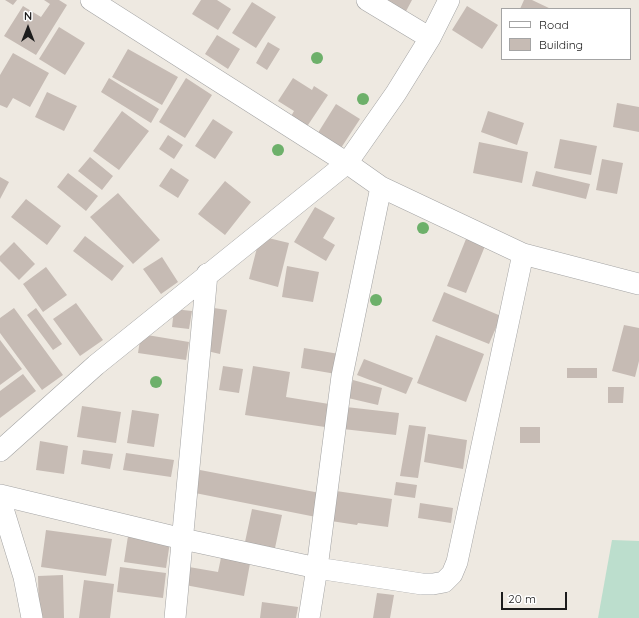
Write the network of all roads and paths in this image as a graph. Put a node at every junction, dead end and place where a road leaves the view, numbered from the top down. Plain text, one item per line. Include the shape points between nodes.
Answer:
1 (91, 0) edge
2 (367, 0) edge
3 (449, 0) edge
4 (430, 38) junction
5 (347, 163) junction
6 (381, 187) junction
7 (523, 254) junction
8 (207, 274) junction
9 (639, 284) edge
10 (0, 451) edge
11 (0, 495) edge
12 (0, 499) edge
13 (183, 539) junction
14 (317, 568) junction
15 (32, 618) edge
16 (175, 618) edge
17 (309, 618) edge

1 - 5 street
2 - 4 street
3 - 4 street
4 - 5 street via 396,93
5 - 6 street
5 - 8 street
6 - 7 street
6 - 14 street via 342,376
7 - 9 street
7 - 14 street via 457,562 452,574 444,582 422,584
8 - 10 street via 96,365
8 - 13 street
11 - 13 street
12 - 15 street via 24,577
13 - 14 street
13 - 16 street
14 - 17 street

